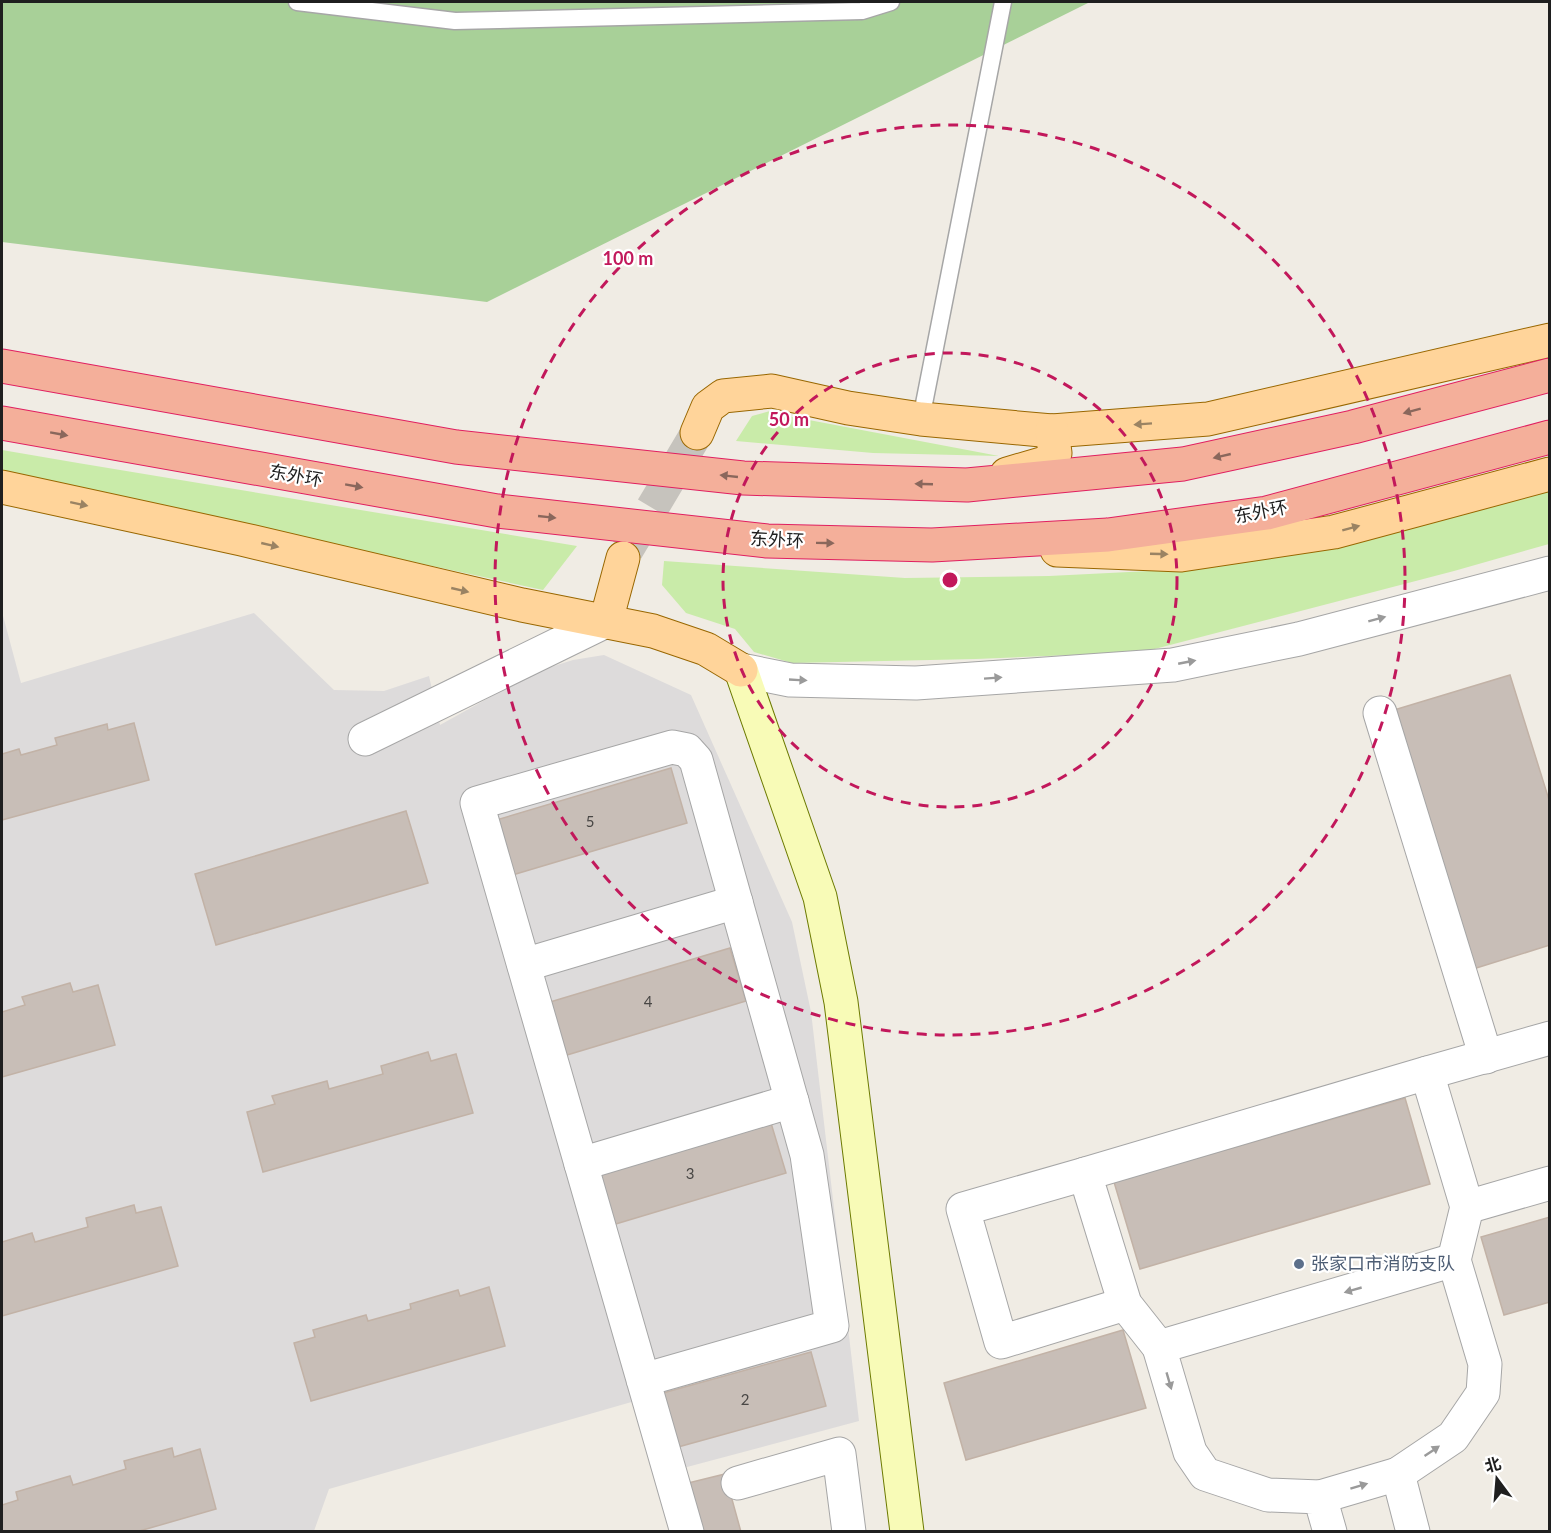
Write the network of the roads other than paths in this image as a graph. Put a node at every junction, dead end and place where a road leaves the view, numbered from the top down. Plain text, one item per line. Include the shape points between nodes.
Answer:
1 (297, 2) edge
2 (891, 2) edge
3 (1003, 2) edge
4 (1550, 340) edge
5 (1550, 365) edge
6 (2, 366) edge
7 (1550, 375) edge
8 (921, 419) junction
9 (1208, 419) junction
10 (2, 423) edge
11 (1052, 431) junction
12 (697, 434) tunnel mouth
13 (1550, 437) edge
14 (1550, 474) edge
15 (967, 485) junction
16 (2, 487) edge
17 (932, 545) junction
18 (623, 558) tunnel mouth
19 (1550, 573) edge
20 (606, 621) junction
21 (741, 670) junction
22 (1380, 713) dead end
23 (365, 739) dead end
24 (736, 902) junction
25 (524, 965) junction
26 (1550, 1038) edge
27 (1486, 1056) junction
28 (1427, 1073) junction
29 (792, 1101) junction
30 (581, 1164) junction
31 (1085, 1174) junction
32 (1550, 1183) edge
33 (1467, 1208) junction
34 (1454, 1260) junction
35 (1125, 1304) junction
36 (1160, 1347) junction
37 (643, 1380) junction
38 (1398, 1474) junction
39 (738, 1483) dead end
40 (1320, 1497) junction
41 (687, 1532) edge
42 (849, 1532) edge
43 (907, 1532) edge
44 (1330, 1532) edge
45 (1413, 1532) edge

1 - 2 lane via 455,21 862,10
3 - 8 lane
4 - 9 main road
5 - 9 main road
15 -> 6 highway via 743,478 456,447
7 -> 15 highway via 1353,427 1183,464
8 - 11 main road
8 - 12 main road via 772,391 723,396 708,407
9 -> 11 main road
10 -> 17 highway, 东外环 via 497,511 767,541
11 - 15 main road via 1055,453 1048,462
13 - 17 highway, 东外环 via 1268,513 1108,535
17 -> 14 main road via 1181,555 1334,532
16 -> 20 main road
18 - 20 main road
21 -> 19 street via 790,680 916,683 1173,665 1299,639
20 - 21 main road via 653,631 706,649
20 - 23 street
21 - 43 main road via 820,897 841,1002
22 - 27 street
24 - 25 street
24 - 25 street via 696,760 687,750 672,747 477,803
24 - 29 street
25 - 30 street
26 - 27 street
27 - 28 street
28 - 31 street
28 - 33 street
29 - 30 street
29 - 37 street via 807,1155 832,1326
30 - 37 street
31 - 35 street
31 - 35 street via 963,1209 1001,1342
32 - 33 street
33 - 34 street
34 -> 36 street
38 -> 34 street via 1453,1437 1483,1393 1485,1364
35 - 36 street
36 -> 40 street via 1190,1452 1205,1474 1268,1495
37 - 41 street
40 -> 38 street
38 - 45 street
39 - 42 street via 839,1454
40 - 44 street

